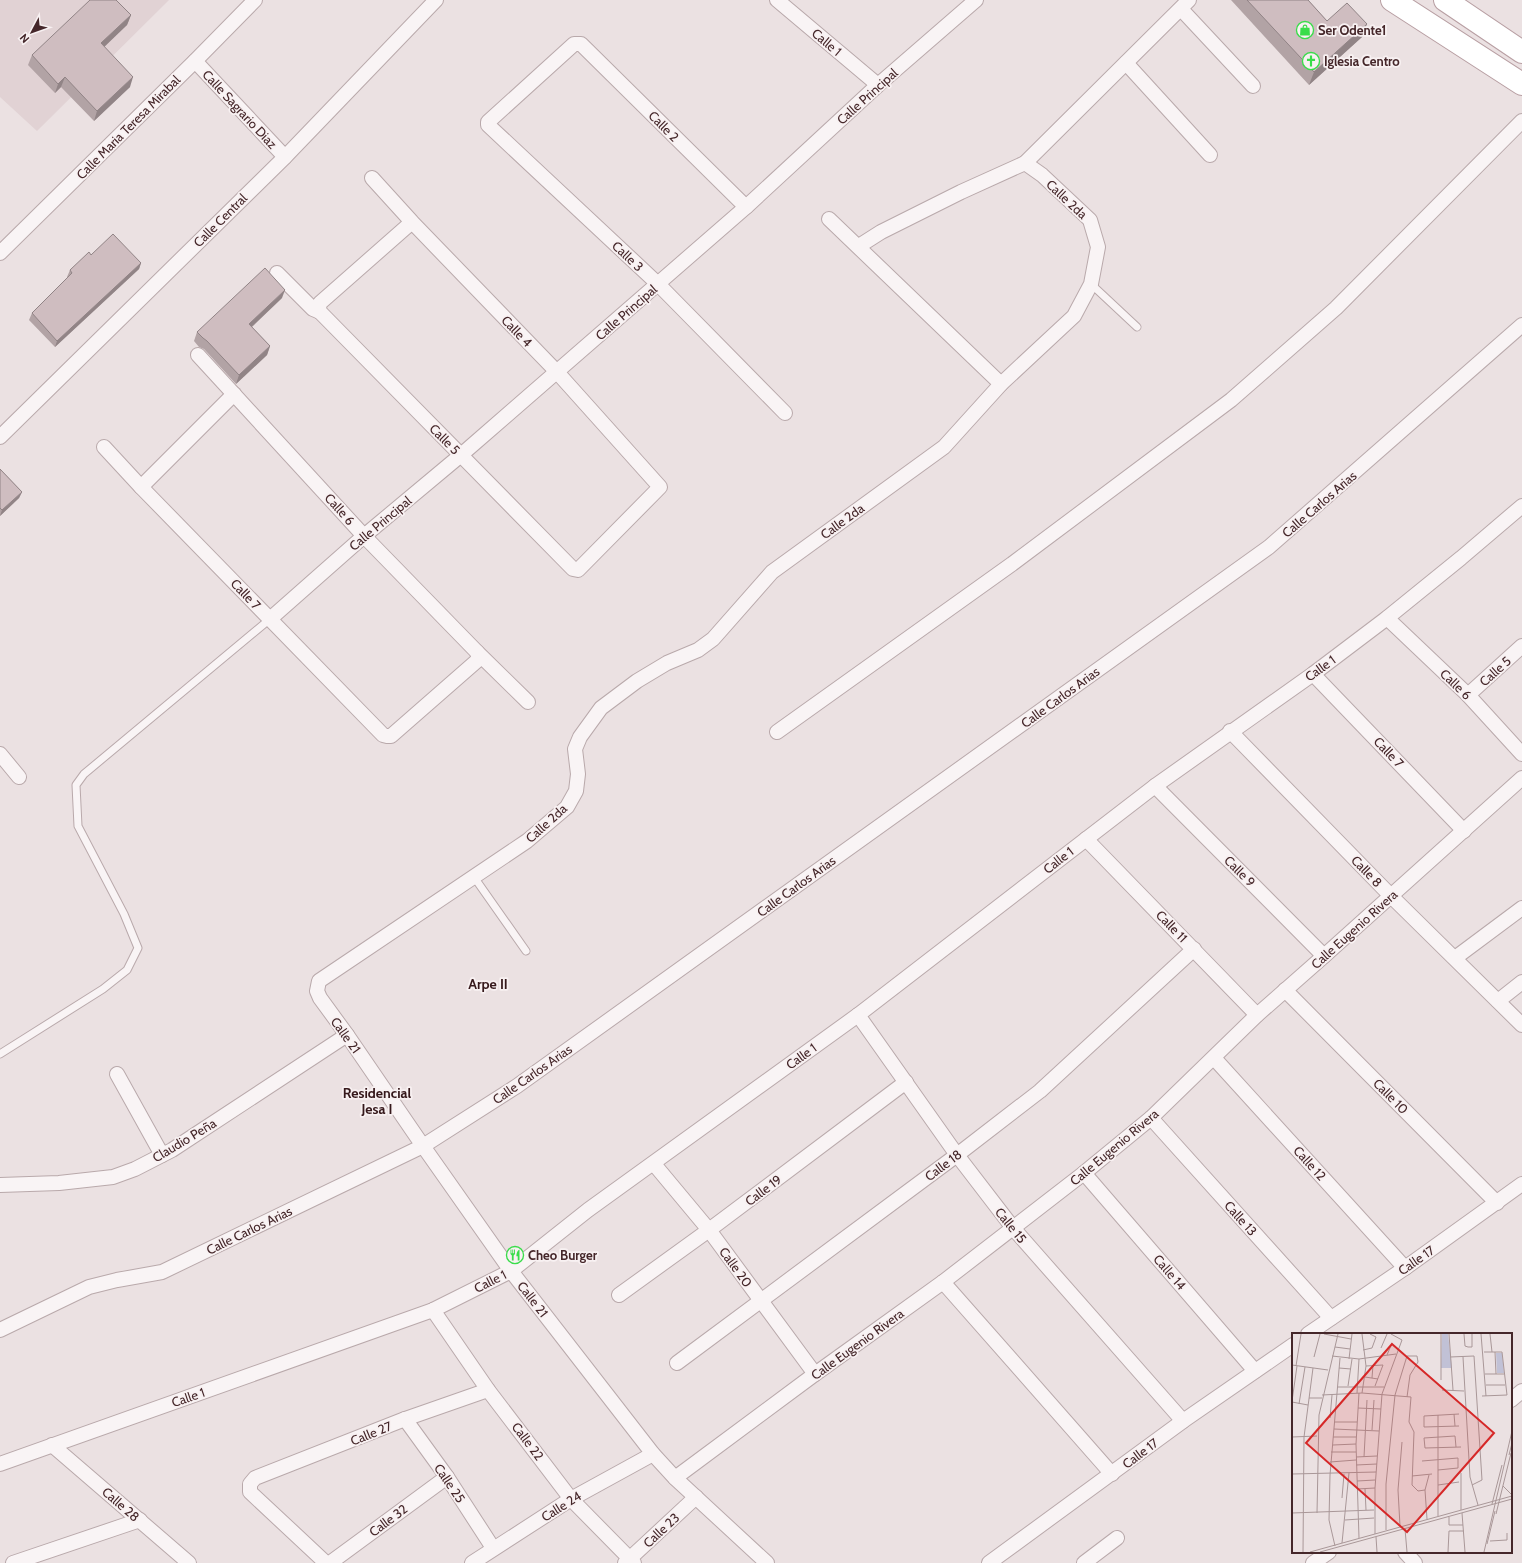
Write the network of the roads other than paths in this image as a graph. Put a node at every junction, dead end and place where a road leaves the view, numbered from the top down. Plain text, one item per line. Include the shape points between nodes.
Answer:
1 (255, 0) edge
2 (436, 0) edge
3 (777, 0) edge
4 (976, 0) edge
5 (1392, 0) edge
6 (1445, 0) edge
7 (1185, 4) edge
8 (1520, 48) edge
9 (195, 61) junction
10 (1126, 63) junction
11 (1522, 84) edge
12 (878, 85) junction
13 (1253, 86) dead end
14 (489, 119) joint
15 (1522, 121) edge
16 (1210, 155) dead end
17 (285, 157) junction
18 (1025, 163) junction
19 (372, 178) dead end
20 (746, 207) junction
21 (829, 219) dead end
22 (412, 222) junction
23 (859, 246) junction
24 (0, 253) edge
25 (277, 274) dead end
26 (658, 284) junction
27 (1091, 284) junction
28 (320, 308) junction
29 (1522, 325) edge
30 (1137, 327) dead end
31 (198, 354) dead end
32 (557, 372) junction
33 (1001, 384) junction
34 (234, 394) junction
35 (785, 413) dead end
36 (0, 437) edge
37 (104, 447) dead end
38 (461, 455) junction
39 (142, 487) junction
40 (1522, 506) edge
41 (364, 536) junction
42 (578, 570) joint
43 (270, 618) junction
44 (1387, 618) junction
45 (1522, 646) edge
46 (478, 656) junction
47 (1313, 674) junction
48 (1468, 695) junction
49 (528, 702) dead end
50 (1230, 731) junction
51 (777, 732) dead end
52 (0, 754) edge
53 (1522, 754) edge
54 (19, 777) dead end
55 (1522, 778) edge
56 (1155, 786) junction
57 (1464, 831) junction
58 (1086, 839) junction
59 (474, 877) junction
60 (1391, 896) junction
61 (1522, 908) edge
62 (1194, 949) junction
63 (526, 951) dead end
64 (1324, 956) junction
65 (1455, 958) junction
66 (1522, 982) edge
67 (1285, 990) junction
68 (317, 991) joint
69 (1498, 1000) junction
70 (858, 1015) junction
71 (1257, 1015) junction
72 (1522, 1025) edge
73 (347, 1035) junction
74 (0, 1054) edge
75 (1214, 1058) junction
76 (118, 1074) dead end
77 (906, 1082) junction
78 (1151, 1118) junction
79 (423, 1146) junction
80 (162, 1155) junction
81 (957, 1155) junction
82 (654, 1164) junction
83 (1084, 1173) junction
84 (1522, 1184) edge
85 (0, 1186) edge
86 (1497, 1203) junction
87 (1013, 1228) junction
88 (709, 1230) junction
89 (1405, 1268) junction
90 (511, 1271) junction
91 (943, 1282) junction
92 (619, 1295) dead end
93 (761, 1301) junction
94 (433, 1310) junction
95 (1331, 1318) junction
96 (0, 1330) edge
97 (1309, 1333) edge
98 (1292, 1346) edge
99 (677, 1362) dead end
100 (1255, 1371) junction
101 (815, 1374) junction
102 (488, 1390) junction
103 (1522, 1391) edge
104 (1512, 1399) edge
105 (405, 1419) junction
106 (1183, 1421) junction
107 (52, 1445) junction
108 (653, 1454) junction
109 (0, 1464) edge
110 (1112, 1474) junction
111 (446, 1477) junction
112 (675, 1478) junction
113 (696, 1497) junction
114 (571, 1499) junction
115 (140, 1520) junction
116 (1117, 1538) dead end
117 (493, 1548) junction
118 (1328, 1553) edge
119 (1406, 1553) edge
120 (629, 1562) edge
121 (13, 1563) edge
122 (189, 1563) edge
123 (326, 1563) edge
124 (330, 1563) edge
125 (472, 1563) edge
126 (767, 1563) edge
127 (989, 1563) edge
128 (1084, 1563) edge
129 (1313, 1563) edge
130 (1415, 1563) edge

1 - 9 street, Calle Maria Teresa Mirabal
2 - 17 street, Calle Central
3 - 12 street, Calle 1
4 - 12 street, Calle Principal
5 - 11 main road
6 - 8 main road
7 - 10 street
7 - 13 street
9 - 17 street, Calle Sagrario Diaz
9 - 24 street, Calle Maria Teresa Mirabal
10 - 16 street
10 - 18 street
12 - 20 street, Calle Principal
14 - 20 street, Calle 2 via 574,44 581,44
14 - 26 street, Calle 3 via 488,125
15 - 51 street via 1336,308 1231,400 1006,569
17 - 36 street, Calle Central
18 - 23 street via 881,232
18 - 27 street, Calle 2da via 1042,175 1090,220 1098,247
19 - 22 street, Calle 4
20 - 26 street, Calle Principal
21 - 23 street
22 - 28 street
22 - 32 street, Calle 4
23 - 33 street
25 - 28 street, Calle 5 via 313,309
26 - 32 street, Calle Principal
26 - 35 street, Calle 3
27 - 30 lane
27 - 33 street, Calle 2da via 1074,316
28 - 38 street, Calle 5
29 - 79 street, Calle Carlos Arias via 1269,548 517,1086
31 - 34 street, Calle 6
32 - 38 street, Calle Principal
32 - 42 street, Calle 4 via 660,489
33 - 59 street, Calle 2da via 944,446 772,572 713,639 698,650 667,663 637,681 600,708 575,749 578,774 576,791 567,806 527,841
34 - 39 street
34 - 41 street, Calle 6
37 - 39 street, Calle 7
38 - 41 street, Calle Principal
38 - 42 street, Calle 5 via 573,569
39 - 43 street, Calle 7
40 - 44 street, Calle 1
41 - 43 street, Calle Principal
41 - 46 street, Calle 6
43 - 46 street, Calle 7 via 383,735 387,736 391,736
43 - 74 lane via 84,774 76,785 78,826 124,914 138,948 127,970 103,989
44 - 47 street, Calle 1
44 - 48 street, Calle 6
45 - 48 street, Calle 5
46 - 49 street, Calle 6
47 - 50 street, Calle 1
47 - 57 street, Calle 7
48 - 53 street, Calle 6
50 - 56 street, Calle 1
50 - 60 street, Calle 8
52 - 54 street
55 - 57 street, Calle Eugenio Rivera
56 - 58 street, Calle 1
56 - 64 street, Calle 9
57 - 60 street, Calle Eugenio Rivera
58 - 62 street, Calle 11
58 - 70 street, Calle 1
59 - 63 lane
59 - 68 street, Calle 2da via 319,981
60 - 64 street, Calle Eugenio Rivera
60 - 65 street, Calle 8
61 - 65 street
62 - 71 street, Calle 11
62 - 81 street, Calle 18 via 1040,1092
64 - 67 street, Calle Eugenio Rivera
65 - 69 street, Calle 8
66 - 69 street
67 - 71 street, Calle Eugenio Rivera
67 - 86 street, Calle 10
68 - 73 street, Calle 21
69 - 72 street, Calle 8
70 - 77 street, Calle 15
70 - 82 street, Calle 1
71 - 75 street, Calle Eugenio Rivera
73 - 79 street, Calle 21
73 - 80 street, Claudio Peña
75 - 78 street, Calle Eugenio Rivera
75 - 89 street, Calle 12
76 - 80 street
77 - 81 street, Calle 15
77 - 88 street, Calle 19
78 - 83 street, Calle Eugenio Rivera
78 - 95 street, Calle 13
79 - 90 street, Calle 21
79 - 96 street, Calle Carlos Arias via 162,1272 89,1287
80 - 85 street, Claudio Peña via 113,1177
81 - 87 street, Calle 15
81 - 93 street, Calle 18
82 - 88 street, Calle 20
82 - 90 street, Calle 1 via 588,1210
83 - 87 street, Calle Eugenio Rivera
83 - 100 street, Calle 14
84 - 86 street, Calle 17
86 - 89 street, Calle 17
87 - 91 street, Calle Eugenio Rivera
87 - 106 street, Calle 15
88 - 92 street, Calle 19
88 - 93 street, Calle 20
89 - 95 street, Calle 17
90 - 94 street, Calle 1
90 - 108 street, Calle 21
91 - 101 street, Calle Eugenio Rivera
91 - 110 street
93 - 99 street, Calle 18
93 - 101 street, Calle 20
94 - 102 street, Calle 22
94 - 107 street, Calle 1
95 - 97 street, Calle 17
98 - 100 street, Calle 17
100 - 106 street, Calle 17
101 - 112 street, Calle Eugenio Rivera
102 - 105 street, Calle 27
102 - 114 street, Calle 22
103 - 104 street
105 - 111 street, Calle 25
105 - 123 street, Calle 27 via 255,1478 250,1484 250,1492
106 - 110 street, Calle 17
107 - 109 street, Calle 1
107 - 115 street, Calle 28
108 - 112 street, Calle 21
108 - 114 street, Calle 24
110 - 127 street, Calle 17
111 - 117 street, Calle 25
111 - 124 street, Calle 32
112 - 113 street, Calle 21
113 - 120 street, Calle 23
113 - 126 street, Calle 21
114 - 117 street, Calle 24
114 - 120 street, Calle 22
115 - 121 street
115 - 122 street, Calle 28
116 - 128 street
117 - 125 street, Calle 24
118 - 129 street
119 - 130 street

